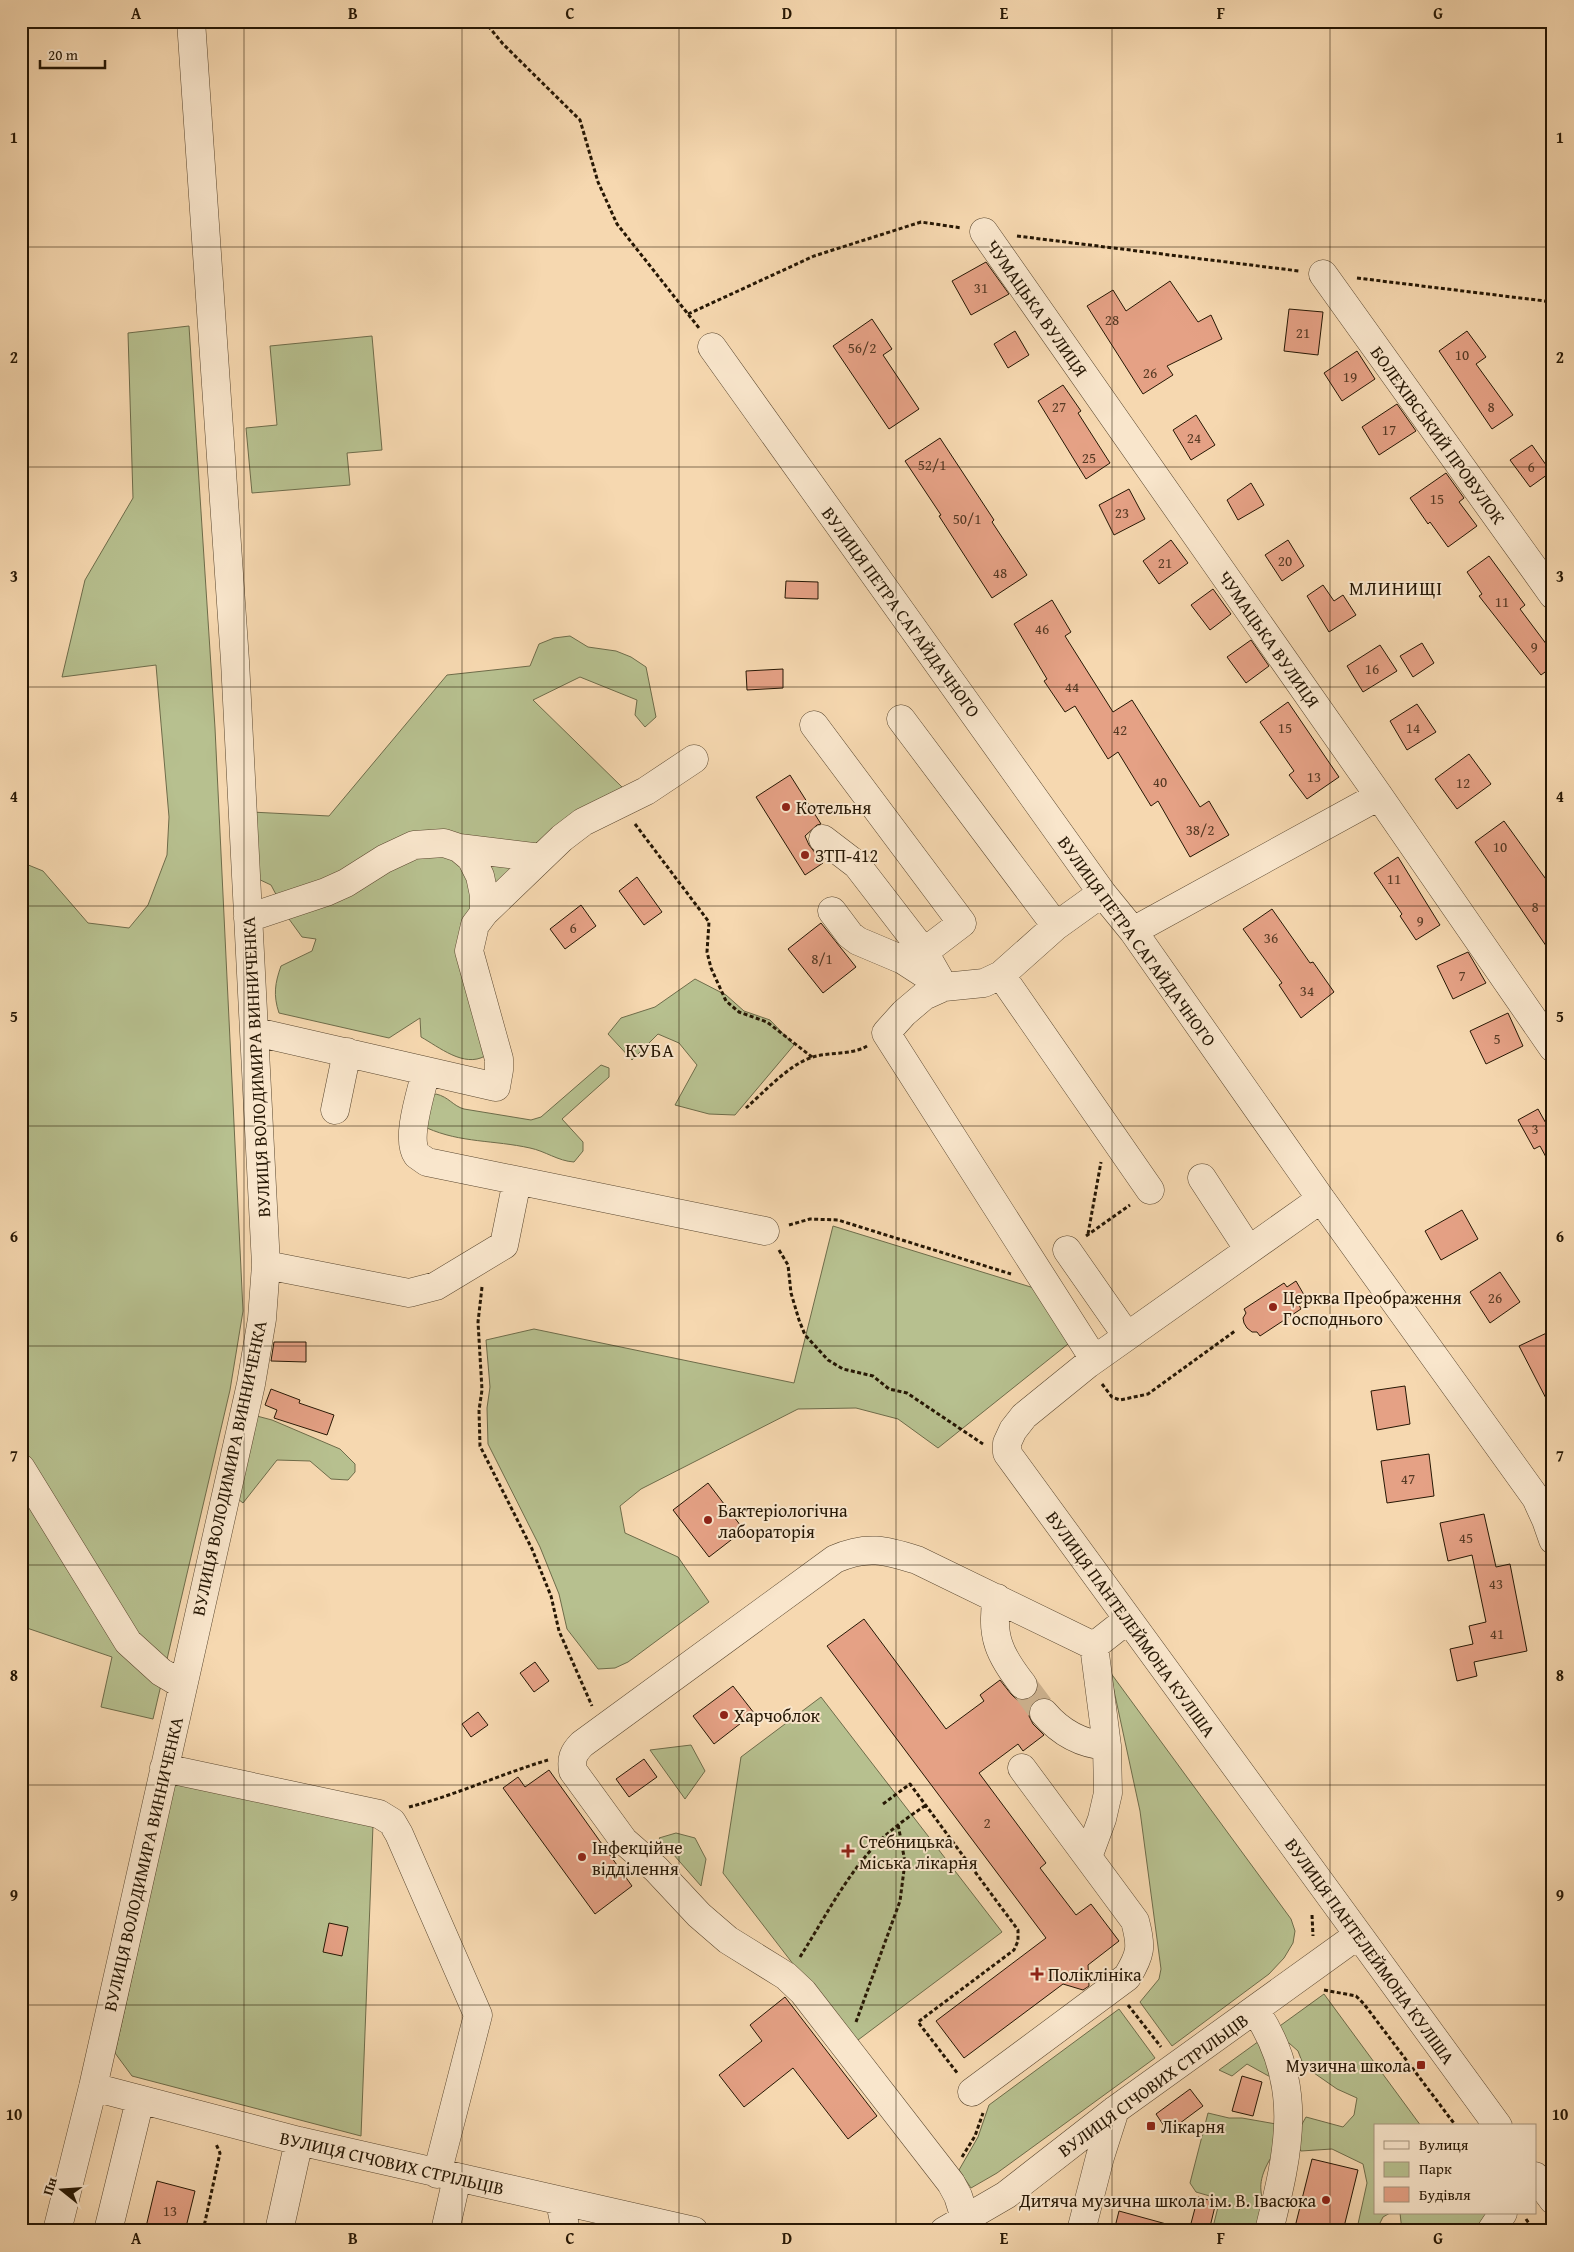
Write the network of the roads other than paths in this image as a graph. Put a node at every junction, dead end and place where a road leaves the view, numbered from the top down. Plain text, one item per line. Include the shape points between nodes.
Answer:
1 (191, 21) edge
2 (984, 232) road end
3 (1323, 274) road end
4 (712, 347) road end
5 (1553, 595) edge
6 (901, 719) dead end
7 (814, 725) dead end
8 (694, 760) dead end
9 (1379, 796) junction
10 (823, 839) dead end
11 (459, 848) junction
12 (541, 858) junction
13 (1102, 893) junction
14 (832, 911) dead end
15 (484, 912) junction
16 (248, 918) junction
17 (1056, 926) junction
18 (1133, 931) junction
19 (924, 952) junction
20 (1001, 975) junction
21 (944, 987) junction
22 (256, 1032) junction
23 (1553, 1048) edge
24 (347, 1052) junction
25 (426, 1071) junction
26 (335, 1110) dead end
27 (1202, 1178) dead end
28 (517, 1180) junction
29 (1150, 1190) dead end
30 (1321, 1199) junction
31 (765, 1231) road end
32 (1077, 1243) road end
33 (1249, 1250) junction
34 (266, 1265) junction
35 (1127, 1336) junction
36 (1091, 1362) junction
37 (21, 1468) edge
38 (1553, 1540) edge
39 (997, 1598) junction
40 (1128, 1620) junction
41 (1094, 1646) junction
42 (182, 1685) junction
43 (1023, 1685) tunnel mouth
44 (1044, 1713) tunnel mouth
45 (1107, 1746) junction
46 (164, 1768) junction
47 (1022, 1768) dead end
48 (1088, 1857) junction
49 (1358, 1935) junction
50 (1255, 2010) junction
51 (93, 2087) junction
52 (978, 2087) road end
53 (140, 2100) junction
54 (1115, 2110) junction
55 (1497, 2124) edge
56 (299, 2141) junction
57 (447, 2176) junction
58 (560, 2202) junction
59 (1502, 2214) edge
60 (955, 2224) edge
61 (57, 2231) edge
62 (108, 2231) edge
63 (279, 2231) edge
64 (445, 2231) edge
65 (566, 2231) edge
66 (694, 2231) edge
67 (1082, 2231) edge
68 (1269, 2231) edge
69 (1491, 2231) edge

1 - 16 street, ВУЛИЦЯ ВОЛОДИМИРА ВИННИЧЕНКА via 235,660
2 - 9 street, ЧУМАЦЬКА ВУЛИЦЯ
3 - 5 street, БОЛЕХІВСЬКИЙ ПРОВУЛОК
4 - 13 street, ВУЛИЦЯ ПЕТРА САГАЙДАЧНОГО
6 - 17 street
7 - 19 street via 962,923
8 - 12 street via 646,791 583,822
9 - 18 street
9 - 23 street, ЧУМАЦЬКА ВУЛИЦЯ
10 - 19 street via 857,865
11 - 12 street
11 - 15 street via 472,858 480,876
11 - 16 street via 444,843 414,845 326,892
12 - 15 street
13 - 17 street
13 - 18 street, ВУЛИЦЯ ПЕТРА САГАЙДАЧНОГО
14 - 21 street via 858,941 903,960
15 - 25 street via 475,925 469,951 498,1059 496,1087
16 - 22 street, ВУЛИЦЯ ВОЛОДИМИРА ВИННИЧЕНКА
17 - 20 street
18 - 30 street, ВУЛИЦЯ ПЕТРА САГАЙДАЧНОГО
19 - 21 street
20 - 21 street via 984,983
20 - 29 street
21 - 36 street via 924,996 886,1033
22 - 24 street
22 - 34 street, ВУЛИЦЯ ВОЛОДИМИРА ВИННИЧЕНКА
24 - 25 street
24 - 26 street
25 - 28 street via 413,1128 417,1154 427,1162
27 - 33 street
28 - 31 street
28 - 34 street via 504,1244 436,1286 409,1293
30 - 33 street
30 - 38 street, ВУЛИЦЯ ПЕТРА САГАЙДАЧНОГО via 1536,1498
32 - 35 street
33 - 35 street
34 - 42 street, ВУЛИЦЯ ВОЛОДИМИРА ВИННИЧЕНКА via 262,1319 251,1384
35 - 36 street
36 - 40 street, ВУЛИЦЯ ПАНТЕЛЕЙМОНА КУЛІША via 1024,1416 1007,1443 1007,1453
37 - 42 street via 128,1642 161,1672
39 - 41 street
39 - 43 street via 994,1630 999,1650
39 - 60 street via 916,1560 886,1551 852,1552 836,1559 600,1731 574,1752 571,1761 573,1771 624,1841 728,1940 786,1976 803,1992 958,2196
40 - 41 street
40 - 49 street, ВУЛИЦЯ ПАНТЕЛЕЙМОНА КУЛІША
41 - 45 street
42 - 46 street, ВУЛИЦЯ ВОЛОДИМИРА ВИННИЧЕНКА
44 - 45 street via 1060,1730 1075,1739
45 - 48 street via 1108,1793
46 - 51 street, ВУЛИЦЯ ВОЛОДИМИРА ВИННИЧЕНКА
46 - 57 street via 380,1814 392,1822 478,2015
47 - 48 street
48 - 52 street via 1135,1921 1140,1937 1138,1958 1127,1977
49 - 50 street, ВУЛИЦЯ СІЧОВИХ СТРІЛЬЦІВ
49 - 55 street, ВУЛИЦЯ ПАНТЕЛЕЙМОНА КУЛІША
50 - 54 street, ВУЛИЦЯ СІЧОВИХ СТРІЛЬЦІВ
50 - 68 street via 1278,2050 1289,2112 1284,2171
51 - 53 street, ВУЛИЦЯ СІЧОВИХ СТРІЛЬЦІВ
51 - 61 street, ВУЛИЦЯ ВОЛОДИМИРА ВИННИЧЕНКА
53 - 56 street, ВУЛИЦЯ СІЧОВИХ СТРІЛЬЦІВ
53 - 62 street
54 - 60 street, ВУЛИЦЯ СІЧОВИХ СТРІЛЬЦІВ via 1006,2195
54 - 67 street
56 - 57 street, ВУЛИЦЯ СІЧОВИХ СТРІЛЬЦІВ
56 - 63 street
57 - 58 street, ВУЛИЦЯ СІЧОВИХ СТРІЛЬЦІВ
57 - 64 street
58 - 65 street
58 - 66 street, ВУЛИЦЯ СІЧОВИХ СТРІЛЬЦІВ
59 - 69 street

